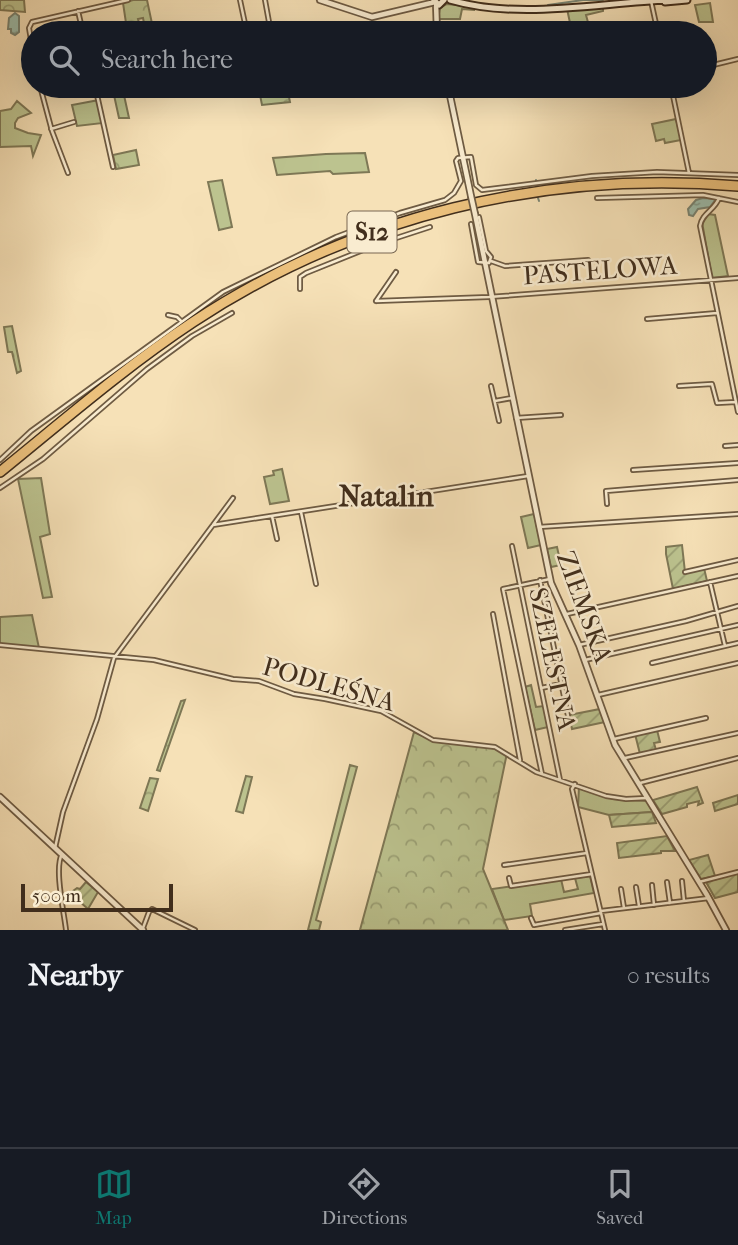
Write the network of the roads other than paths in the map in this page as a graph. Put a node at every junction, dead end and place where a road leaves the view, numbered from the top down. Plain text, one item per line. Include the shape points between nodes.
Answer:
1 (128, 0) edge
2 (240, 0) edge
3 (265, 0) edge
4 (320, 0) edge
5 (668, 0) edge
6 (687, 0) edge
7 (440, 2) edge
8 (651, 2) edge
9 (78, 11) junction
10 (37, 21) edge
11 (80, 21) edge
12 (244, 21) edge
13 (269, 21) edge
14 (436, 21) edge
15 (655, 21) edge
16 (738, 59) edge
17 (717, 65) edge
18 (43, 98) edge
19 (98, 98) edge
20 (451, 98) edge
21 (673, 98) edge
22 (74, 122) dead end
23 (51, 129) junction
24 (463, 156) junction
25 (113, 167) dead end
26 (68, 173) dead end
27 (689, 173) junction
28 (738, 175) edge
29 (738, 188) edge
30 (597, 198) dead end
31 (719, 198) junction
32 (738, 202) edge
33 (477, 215) junction
34 (471, 224) dead end
35 (430, 227) dead end
36 (588, 260) dead end
37 (491, 261) junction
38 (485, 263) junction
39 (396, 272) dead end
40 (738, 278) edge
41 (710, 279) junction
42 (300, 289) dead end
43 (492, 296) junction
44 (232, 313) dead end
45 (717, 313) junction
46 (168, 315) dead end
47 (647, 320) dead end
48 (181, 321) junction
49 (491, 386) dead end
50 (678, 386) dead end
51 (512, 398) junction
52 (736, 401) junction
53 (495, 402) junction
54 (738, 412) edge
55 (561, 415) dead end
56 (516, 418) junction
57 (499, 421) dead end
58 (738, 445) edge
59 (725, 446) dead end
60 (0, 460) edge
61 (738, 463) edge
62 (633, 470) dead end
63 (0, 475) edge
64 (528, 475) junction
65 (738, 480) edge
66 (0, 488) edge
67 (233, 498) dead end
68 (607, 504) dead end
69 (300, 511) junction
70 (738, 514) edge
71 (272, 516) junction
72 (213, 526) junction
73 (539, 527) junction
74 (277, 539) dead end
75 (512, 546) dead end
76 (738, 560) edge
77 (685, 572) dead end
78 (738, 576) edge
79 (550, 579) junction
80 (540, 580) junction
81 (710, 582) junction
82 (316, 584) dead end
83 (520, 585) junction
84 (738, 606) edge
85 (717, 610) junction
86 (493, 614) dead end
87 (566, 614) junction
88 (738, 625) edge
89 (721, 629) junction
90 (738, 643) edge
91 (0, 645) edge
92 (579, 645) junction
93 (724, 646) junction
94 (114, 658) junction
95 (585, 660) junction
96 (652, 663) dead end
97 (738, 663) edge
98 (561, 684) junction
99 (541, 688) junction
100 (597, 695) junction
101 (568, 716) dead end
102 (706, 718) dead end
103 (738, 733) edge
104 (613, 739) junction
105 (738, 758) edge
106 (623, 759) junction
107 (520, 760) junction
108 (542, 774) junction
109 (560, 780) junction
110 (569, 783) junction
111 (638, 783) junction
112 (575, 784) junction
113 (572, 789) junction
114 (0, 797) edge
115 (647, 799) junction
116 (55, 848) junction
117 (587, 853) junction
118 (62, 854) junction
119 (504, 864) dead end
120 (738, 872) edge
121 (592, 874) junction
122 (509, 878) dead end
123 (682, 881) dead end
124 (699, 882) junction
125 (667, 883) dead end
126 (652, 885) dead end
127 (636, 887) dead end
128 (621, 889) dead end
129 (709, 898) junction
130 (681, 901) junction
131 (670, 903) junction
132 (661, 904) junction
133 (654, 905) junction
134 (641, 906) junction
135 (681, 907) dead end
136 (624, 908) junction
137 (662, 909) dead end
138 (643, 911) dead end
139 (601, 912) junction
140 (625, 914) dead end
141 (531, 918) dead end
142 (603, 924) junction
143 (66, 930) edge
144 (143, 930) edge
145 (195, 930) edge
146 (565, 930) edge
147 (605, 930) edge
148 (726, 930) edge

1 - 9 street
2 - 12 street
3 - 13 street
4 - 7 street via 372,16
5 - 8 main road
6 - 8 main road
7 - 8 main road via 524,8
7 - 14 street
8 - 15 street
9 - 10 street
9 - 11 street
16 - 17 street
18 - 23 street
19 - 25 street
20 - 24 street, ZIEMSKA
21 - 27 street
22 - 23 street
23 - 26 street
24 - 27 street via 471,157 476,185 482,190 592,176
24 - 33 street, ZIEMSKA, bridge
24 - 48 street via 456,160 460,183 447,199 309,249 225,291
27 - 28 street
29 - 63 highway, S12 via 661,182 573,186 469,203 384,228 301,261 220,305 149,353
30 - 31 street
31 - 32 street
31 - 41 street via 701,223
33 - 37 street
33 - 38 street, ZIEMSKA
34 - 38 street via 478,262
35 - 42 street via 306,273 300,278
36 - 37 street via 506,266
37 - 38 street
38 - 43 street, ZIEMSKA
39 - 43 street, PASTELOWA via 376,301
40 - 41 street, PASTELOWA
41 - 43 street, PASTELOWA
41 - 45 street
43 - 51 street, ZIEMSKA
44 - 66 street via 147,369 43,459
45 - 47 street
45 - 52 street
46 - 48 street
48 - 60 street via 31,431
49 - 53 street
50 - 52 street via 712,384 716,402
51 - 53 street
51 - 56 street, ZIEMSKA
52 - 54 street
53 - 57 street
55 - 56 street
56 - 64 street, ZIEMSKA
58 - 59 street
61 - 62 street
64 - 69 street
64 - 73 street, ZIEMSKA
65 - 68 street via 606,491
67 - 72 street
69 - 71 street
69 - 82 street
70 - 73 street
71 - 72 street
71 - 74 street
72 - 94 street
73 - 79 street, ZIEMSKA
75 - 83 street, SZELESTNA
76 - 77 street
78 - 81 street
79 - 80 street
79 - 87 street, ZIEMSKA
80 - 83 street
80 - 98 street
81 - 85 street
81 - 87 street
83 - 99 street, SZELESTNA
83 - 108 street via 503,589
84 - 85 street
85 - 89 street
85 - 92 street
86 - 107 street
87 - 92 street, ZIEMSKA
88 - 89 street
89 - 93 street
89 - 95 street
90 - 93 street
91 - 94 street, PODLEŚNA
92 - 95 street, ZIEMSKA
93 - 96 street
94 - 107 street, PODLEŚNA via 154,660 381,711 433,740 495,747
94 - 116 street
95 - 100 street, ZIEMSKA
97 - 100 street
98 - 99 street
98 - 101 street
99 - 109 street, SZELESTNA
100 - 104 street, ZIEMSKA
102 - 104 street
103 - 106 street
104 - 106 street, ZIEMSKA
105 - 111 street
106 - 111 street, ZIEMSKA
107 - 108 street, PODLEŚNA
108 - 109 street, PODLEŚNA
109 - 110 street, PODLEŚNA
110 - 112 street, PODLEŚNA
110 - 113 street
111 - 115 street, ZIEMSKA
112 - 113 street
112 - 115 street, PODLEŚNA via 614,798
113 - 117 street
114 - 116 street
115 - 124 street, ZIEMSKA
116 - 118 street
117 - 119 street
117 - 121 street
118 - 143 street via 59,869
118 - 144 street
120 - 124 street
121 - 122 street via 511,886
121 - 139 street
123 - 130 street
124 - 129 street, ZIEMSKA
125 - 131 street
126 - 133 street
127 - 134 street
128 - 136 street
129 - 130 street
129 - 148 street, ZIEMSKA
130 - 131 street
130 - 135 street
131 - 132 street
132 - 133 street
132 - 137 street
133 - 134 street
134 - 136 street
134 - 138 street
136 - 139 street
136 - 140 street
139 - 141 street via 534,925
139 - 142 street
142 - 146 street
142 - 147 street
144 - 145 street via 152,909

